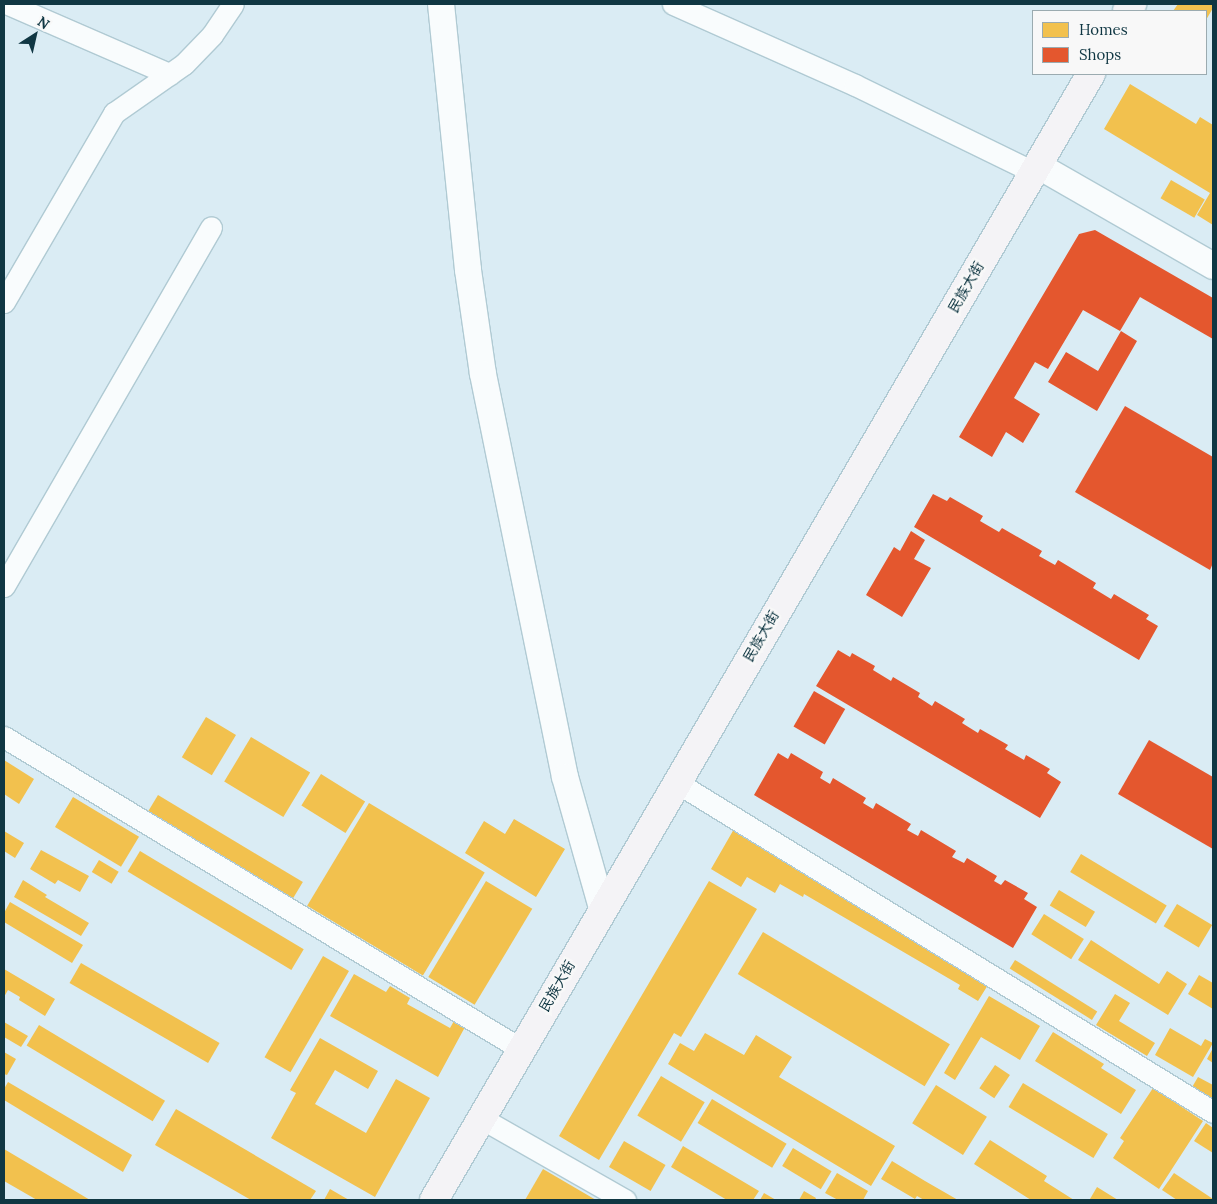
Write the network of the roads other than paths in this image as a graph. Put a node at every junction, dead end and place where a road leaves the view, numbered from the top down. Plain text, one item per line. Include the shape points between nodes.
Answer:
1 (8, 4) edge
2 (233, 4) edge
3 (673, 4) edge
4 (439, 5) edge
5 (169, 74) junction
6 (1089, 75) edge
7 (1035, 169) junction
8 (211, 227) dead end
9 (1213, 266) edge
10 (4, 302) edge
11 (4, 586) edge
12 (4, 737) edge
13 (676, 782) junction
14 (602, 908) junction
15 (521, 1049) junction
16 (1213, 1112) edge
17 (481, 1118) junction
18 (434, 1200) edge
19 (625, 1200) edge

1 - 5 street
2 - 5 street via 212,35 184,64
3 - 7 street
4 - 14 street via 468,270 483,374 565,777
5 - 10 street via 114,113
6 - 7 main road, 民族大街
7 - 9 street
7 - 13 main road, 民族大街
8 - 11 street
12 - 15 street
13 - 14 main road, 民族大街
13 - 16 street
14 - 15 main road, 民族大街
15 - 17 main road, 民族大街
17 - 18 main road, 民族大街
17 - 19 street

